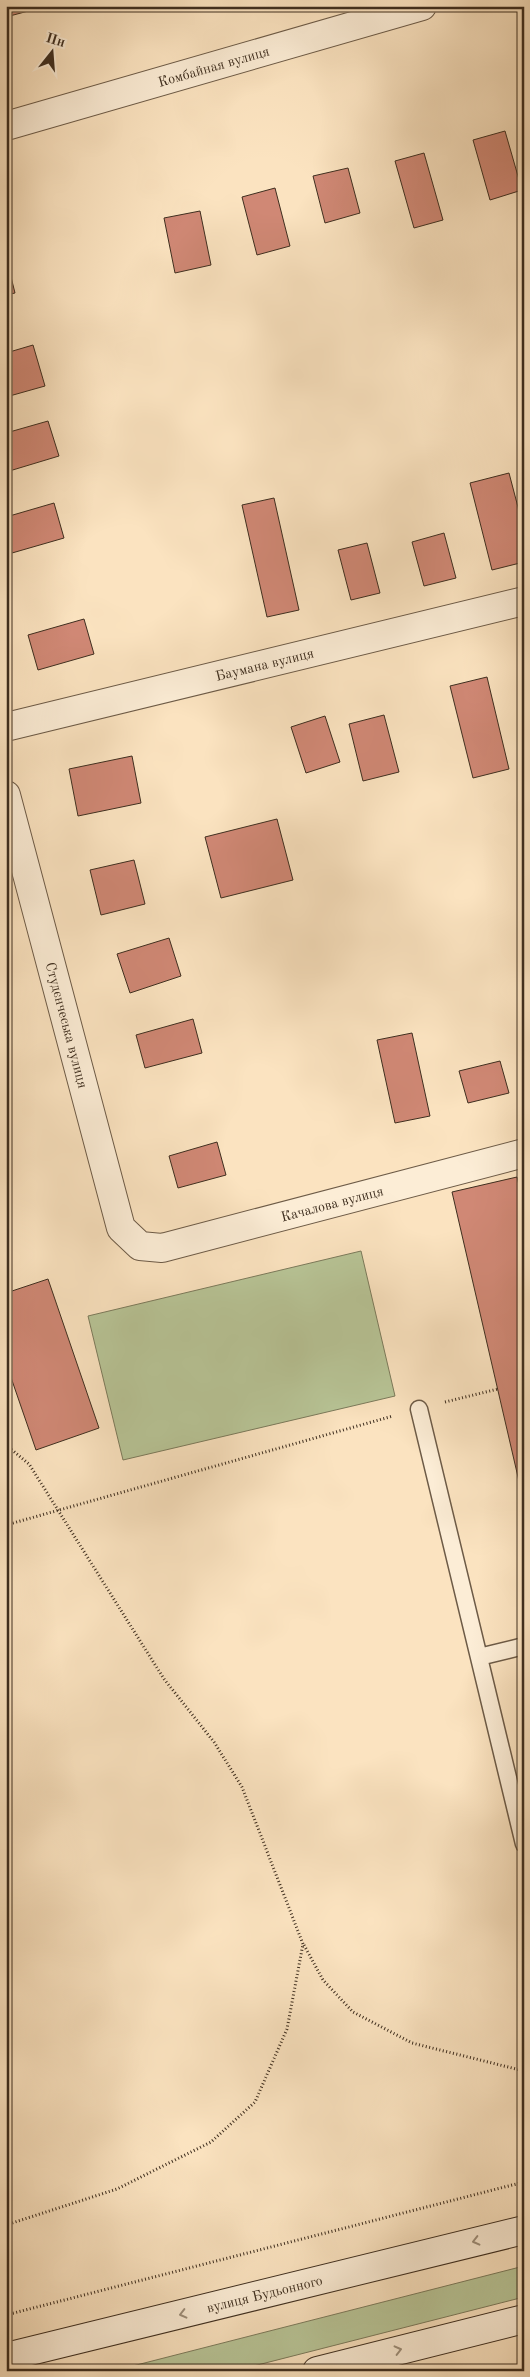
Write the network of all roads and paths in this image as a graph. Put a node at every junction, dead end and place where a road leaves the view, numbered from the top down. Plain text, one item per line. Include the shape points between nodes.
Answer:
1 (422, 6) edge
2 (6, 126) edge
3 (524, 601) edge
4 (6, 727) edge
5 (6, 795) edge
6 (524, 1153) edge
7 (140, 1246) joint
8 (498, 1389) dead end
9 (419, 1409) junction
10 (6, 1445) edge
11 (58, 1510) junction
12 (6, 1525) edge
13 (524, 1646) edge
14 (479, 1657) junction
15 (524, 1844) edge
16 (303, 1944) junction
17 (524, 2071) edge
18 (524, 2182) edge
19 (6, 2225) edge
20 (524, 2230) edge
21 (6, 2315) edge
22 (524, 2319) edge
23 (6, 2358) edge
24 (317, 2371) edge

1 - 2 street, Комбайная вулиця
3 - 4 street, Баумана вулиця
5 - 7 street, Студєнчеська вулиця via 121,1228
6 - 7 street, Качалова вулиця via 162,1248
8 - 9 path
9 - 11 path
9 - 14 lane
10 - 11 path via 29,1464
11 - 12 path
11 - 16 path via 164,1679 214,1742 242,1787
13 - 14 lane
14 - 15 lane
16 - 17 path via 323,1980 353,2012 412,2043
16 - 19 path via 287,2029 255,2102 211,2142 126,2185
18 - 21 path
20 -> 23 street, вулиця Будьонного
24 -> 22 street

